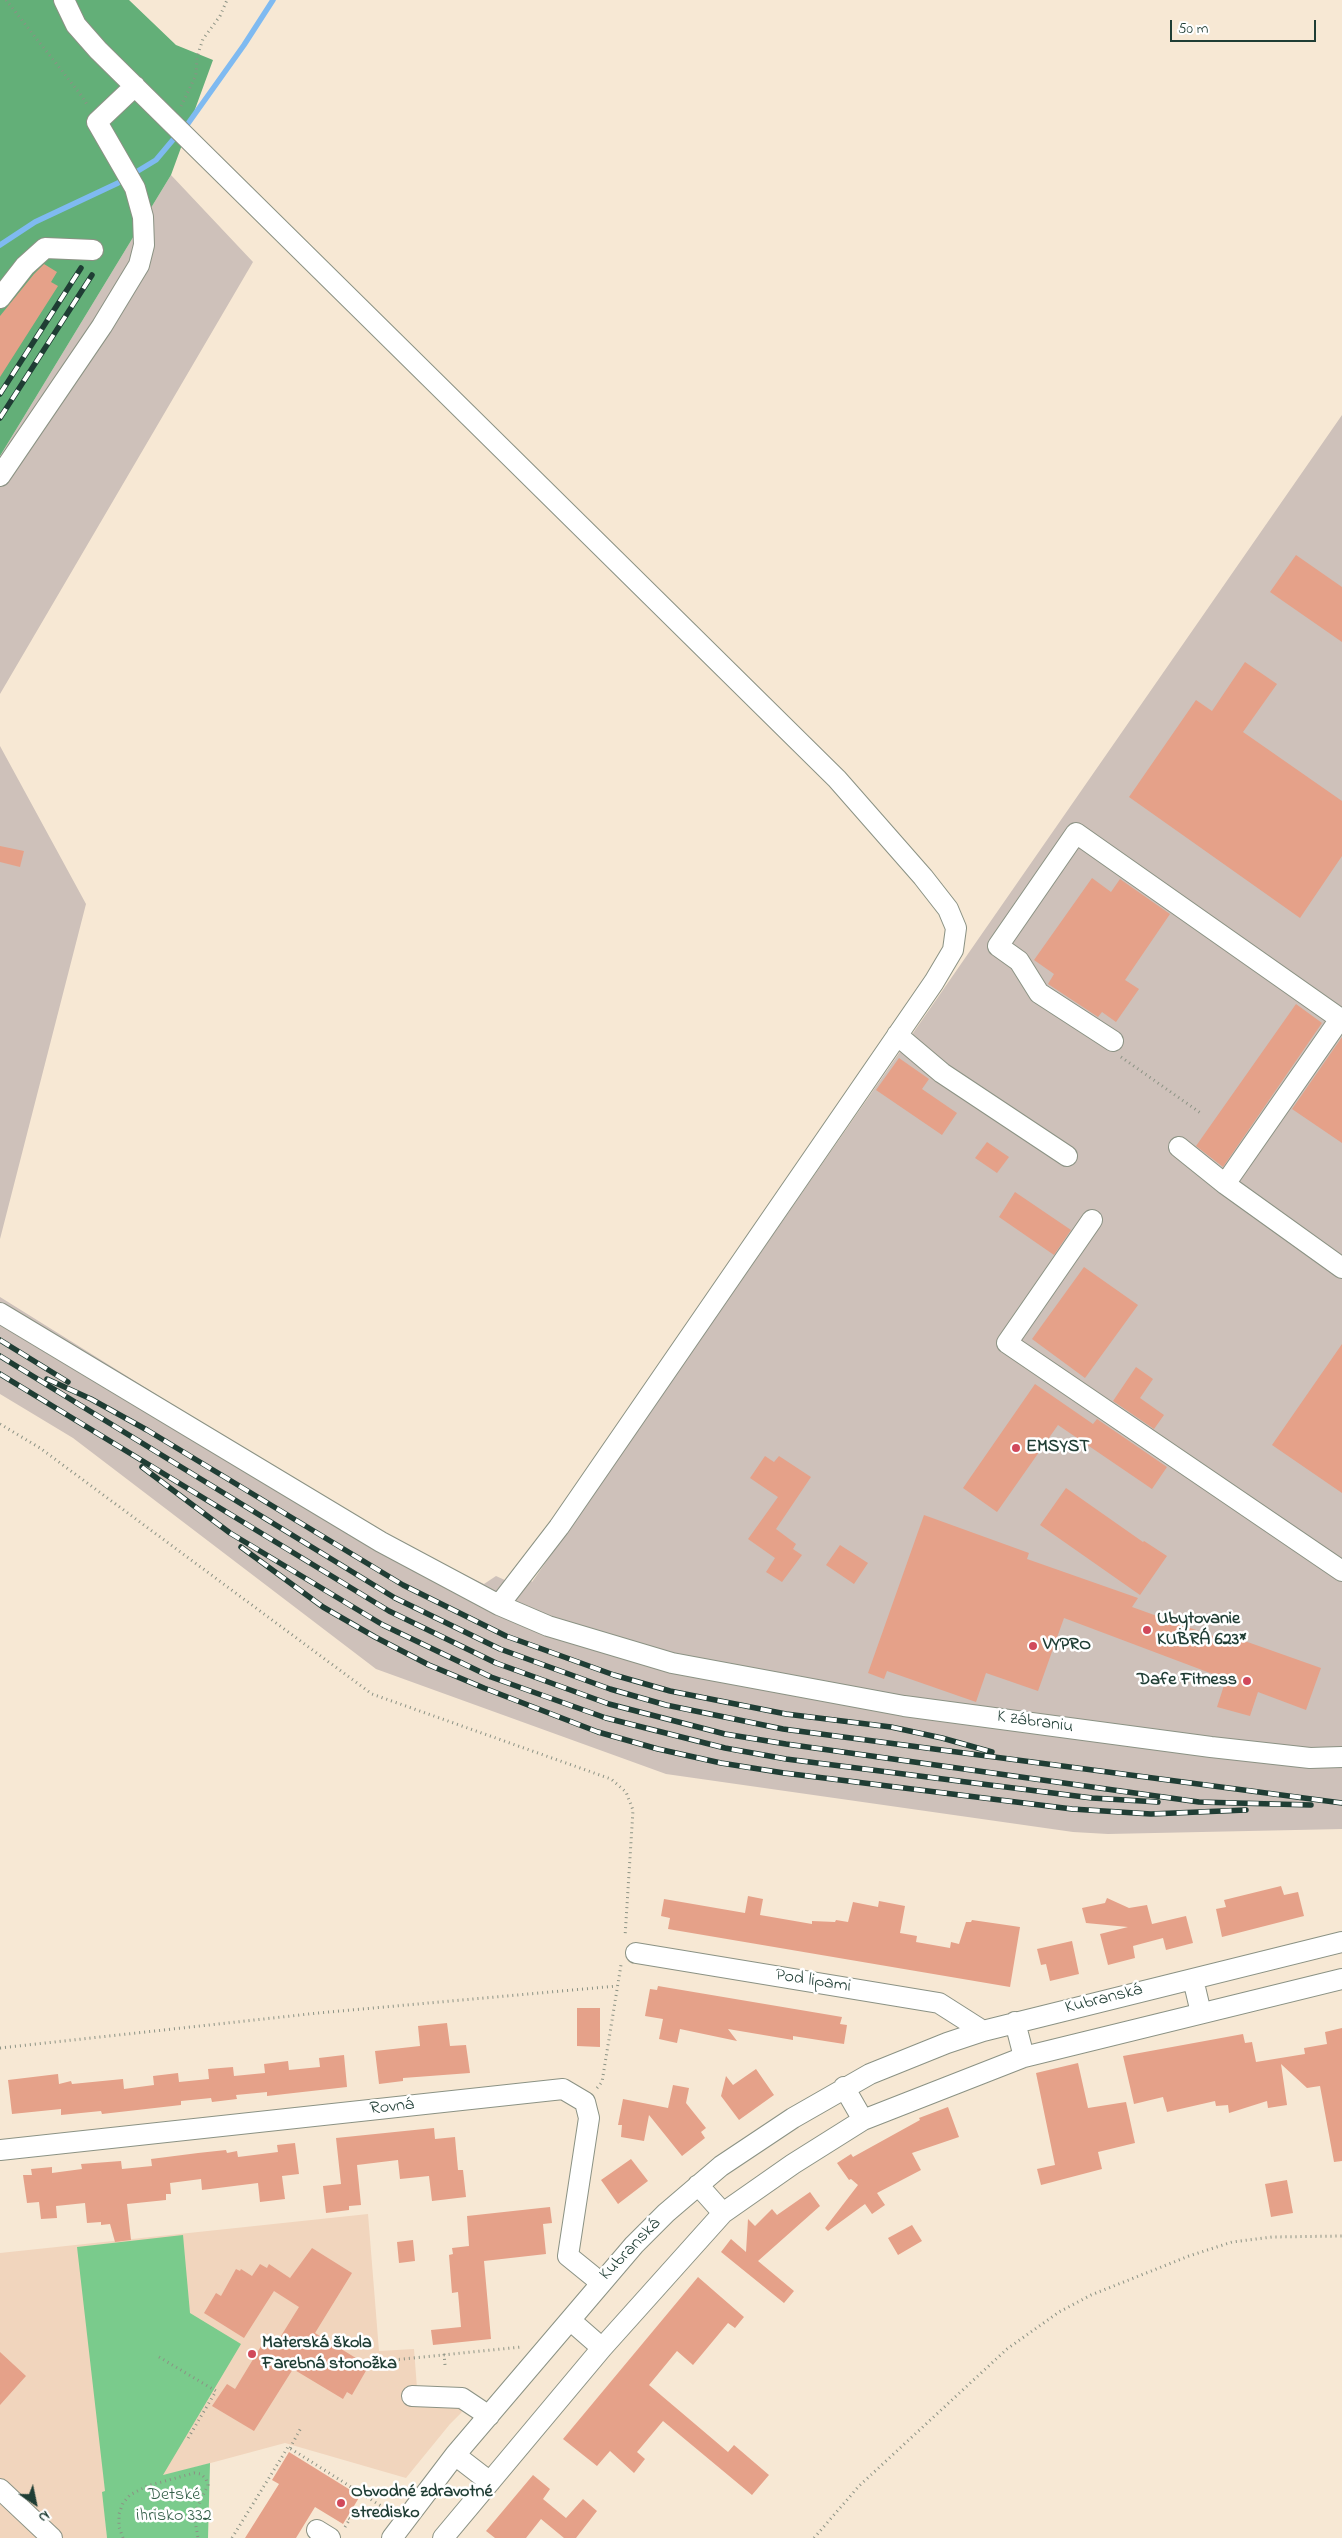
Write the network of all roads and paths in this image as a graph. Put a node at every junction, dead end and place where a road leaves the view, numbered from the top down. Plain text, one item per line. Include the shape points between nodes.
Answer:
1 (6, 0) edge
2 (64, 0) edge
3 (227, 0) edge
4 (136, 86) junction
5 (172, 121) junction
6 (97, 122) junction
7 (93, 250) dead end
8 (0, 298) edge
9 (0, 476) edge
10 (1341, 1020) edge
11 (897, 1035) junction
12 (1118, 1050) joint
13 (1202, 1114) dead end
14 (1179, 1147) dead end
15 (1067, 1156) dead end
16 (1225, 1184) junction
17 (1092, 1220) dead end
18 (1342, 1268) edge
19 (0, 1313) edge
20 (0, 1424) edge
21 (1342, 1571) edge
22 (500, 1605) junction
23 (1342, 1758) edge
24 (1342, 1942) edge
25 (627, 1952) junction
26 (1193, 1979) junction
27 (1342, 1979) edge
28 (617, 1986) junction
29 (1201, 2013) junction
30 (1015, 2022) junction
31 (983, 2031) junction
32 (0, 2048) edge
33 (1024, 2057) junction
34 (844, 2087) junction
35 (585, 2102) junction
36 (863, 2120) junction
37 (0, 2150) edge
38 (698, 2185) junction
39 (723, 2213) junction
40 (1342, 2236) edge
41 (600, 2282) junction
42 (570, 2320) junction
43 (522, 2346) dead end
44 (602, 2348) junction
45 (444, 2354) junction
46 (159, 2356) dead end
47 (374, 2362) dead end
48 (445, 2364) dead end
49 (412, 2396) dead end
50 (489, 2416) junction
51 (302, 2426) dead end
52 (187, 2440) dead end
53 (290, 2448) junction
54 (455, 2456) junction
55 (490, 2482) junction
56 (0, 2489) edge
57 (389, 2511) dead end
58 (52, 2538) edge
59 (123, 2538) edge
60 (198, 2538) edge
61 (232, 2538) edge
62 (392, 2538) edge
63 (443, 2538) edge
64 (814, 2538) edge

1 - 6 path via 81,95
2 - 4 street via 76,25
3 - 5 path via 203,39 196,57 196,75
4 - 5 street
4 - 6 street
5 - 11 street via 837,779 924,878 948,909 956,928 956,939 934,982
6 - 9 street via 135,188 143,217 144,246 139,265 102,326
7 - 8 street via 45,248 25,266
10 - 12 street via 1076,833 998,946 1019,960 1039,993
10 - 16 street
11 - 15 street via 942,1073
11 - 22 street via 837,1131
12 - 13 path
14 - 16 street
16 - 18 street
17 - 21 street via 1007,1343
19 - 22 street, K zábraniu via 381,1542
20 - 25 path via 40,1448 372,1694 611,1779 626,1792 633,1810
22 - 23 street, K zábraniu via 548,1626 672,1663 730,1675 904,1706 1211,1747 1310,1758
24 - 26 street, Kubranská
25 - 28 path
25 - 31 street, Pod lipami via 939,2003
26 - 29 street
26 - 30 street, Kubranská
27 - 29 street, Kubranská
28 - 32 path via 318,2013
28 - 35 path via 602,2082
29 - 33 street, Kubranská
30 - 31 street, Kubranská
30 - 33 street
31 - 34 street, Kubranská via 895,2063
33 - 36 street, Kubranská
34 - 36 street
34 - 38 street, Kubranská via 749,2147
35 - 37 street, Rovná via 563,2089
35 - 41 street via 589,2118 568,2256
36 - 39 street, Kubranská
38 - 39 street
38 - 41 street, Kubranská via 660,2219
39 - 44 street, Kubranská
40 - 64 path via 1272,2237 1232,2242 1091,2295 1059,2312 1007,2349 859,2486
41 - 42 street, Kubranská
42 - 44 street
42 - 50 street, Kubranská
43 - 45 path
44 - 55 street, Kubranská
45 - 47 path
45 - 48 path
46 - 52 path via 216,2391
49 - 50 street via 462,2398
50 - 54 street, Kubranská
51 - 53 path
53 - 57 path
53 - 61 path
54 - 55 street
54 - 62 street, Kubranská
55 - 63 street, Kubranská
56 - 58 street
59 - 60 path via 119,2514 130,2495 147,2486 194,2473 201,2474 208,2485 194,2514

